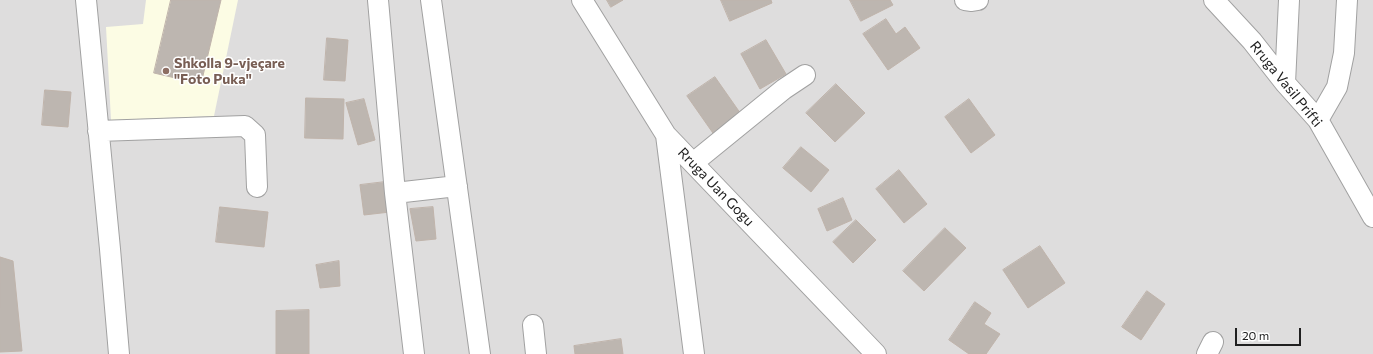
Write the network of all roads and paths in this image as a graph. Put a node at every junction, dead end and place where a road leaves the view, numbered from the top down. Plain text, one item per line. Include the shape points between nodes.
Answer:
1 (86, 0) edge
2 (378, 0) edge
3 (431, 0) edge
4 (582, 0) edge
5 (966, 0) edge
6 (978, 0) edge
7 (1214, 0) edge
8 (1289, 0) edge
9 (1347, 0) edge
10 (805, 75) dead end
11 (1285, 83) junction
12 (1318, 120) junction
13 (98, 131) junction
14 (666, 135) junction
15 (693, 163) junction
16 (457, 186) junction
17 (257, 187) dead end
18 (394, 193) junction
19 (1373, 217) edge
20 (533, 325) dead end
21 (119, 354) edge
22 (414, 354) edge
23 (480, 354) edge
24 (536, 354) edge
25 (694, 354) edge
26 (876, 354) edge

1 - 13 street
2 - 18 street
3 - 16 street
4 - 14 street, Rruga Uan Gogu
5 - 6 street
7 - 11 street, Rruga Vasil Prifti via 1252,40
8 - 11 street
9 - 12 street via 1344,53 1337,87
10 - 15 street
11 - 12 street, Rruga Vasil Prifti
12 - 19 street, Rruga Vasil Prifti
13 - 17 street via 245,126 255,135
13 - 21 street
14 - 15 street, Rruga Uan Gogu
14 - 25 street
15 - 26 street, Rruga Uan Gogu
16 - 18 street
16 - 23 street
18 - 22 street
20 - 24 street

